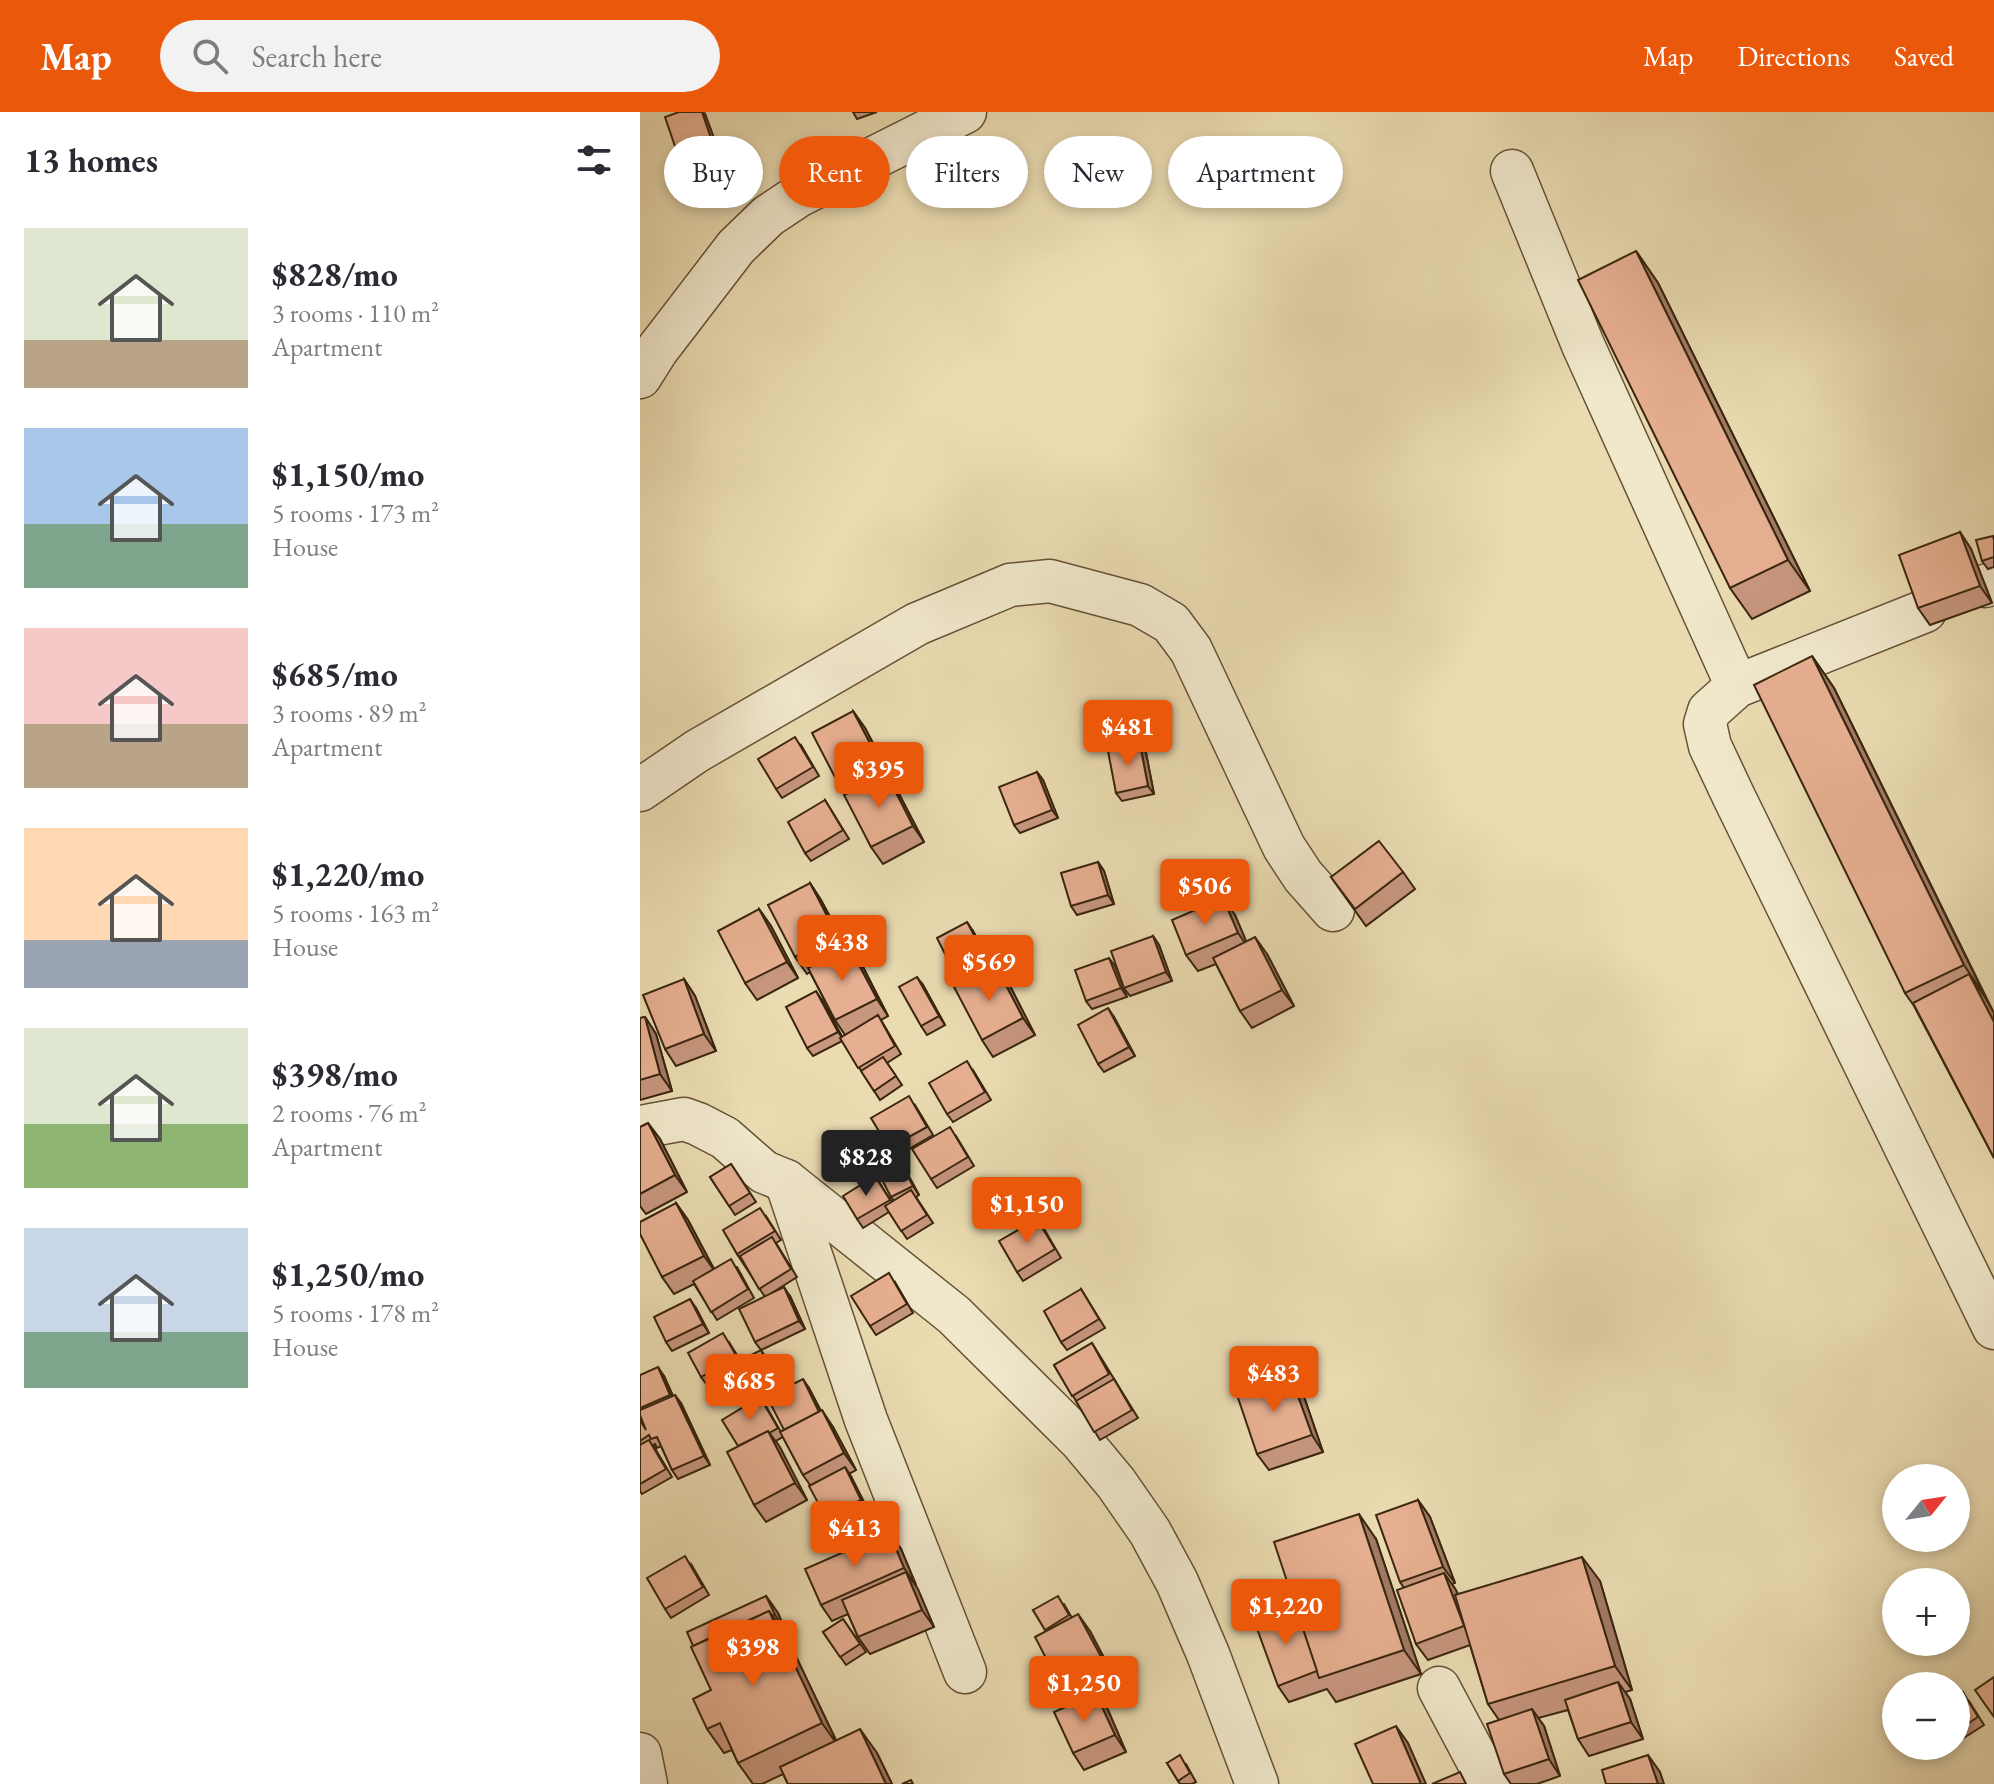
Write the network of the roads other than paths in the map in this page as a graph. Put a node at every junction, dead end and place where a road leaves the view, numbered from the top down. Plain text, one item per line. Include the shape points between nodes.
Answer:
1 (965, 112) edge
2 (1512, 171) dead end
3 (640, 377) edge
4 (1925, 611) edge
5 (1737, 686) junction
6 (640, 790) edge
7 (1333, 910) dead end
8 (640, 1127) edge
9 (786, 1181) junction
10 (1994, 1328) edge
11 (965, 1672) dead end
12 (1439, 1688) dead end
13 (640, 1754) edge
14 (646, 1784) edge
15 (1257, 1784) edge
16 (1490, 1784) edge

1 - 3 street via 768,216 736,247
2 - 5 street via 1583,345
4 - 5 street
5 - 10 street via 1709,711 1705,724 1710,746
6 - 7 street via 697,751 917,624 1010,585 1050,581 1140,605 1171,623 1191,650 1284,847
8 - 9 street via 684,1119 698,1124 725,1138 764,1172
9 - 11 street via 866,1420
9 - 15 street via 954,1315 1116,1483 1177,1582
12 - 16 street
13 - 14 street

